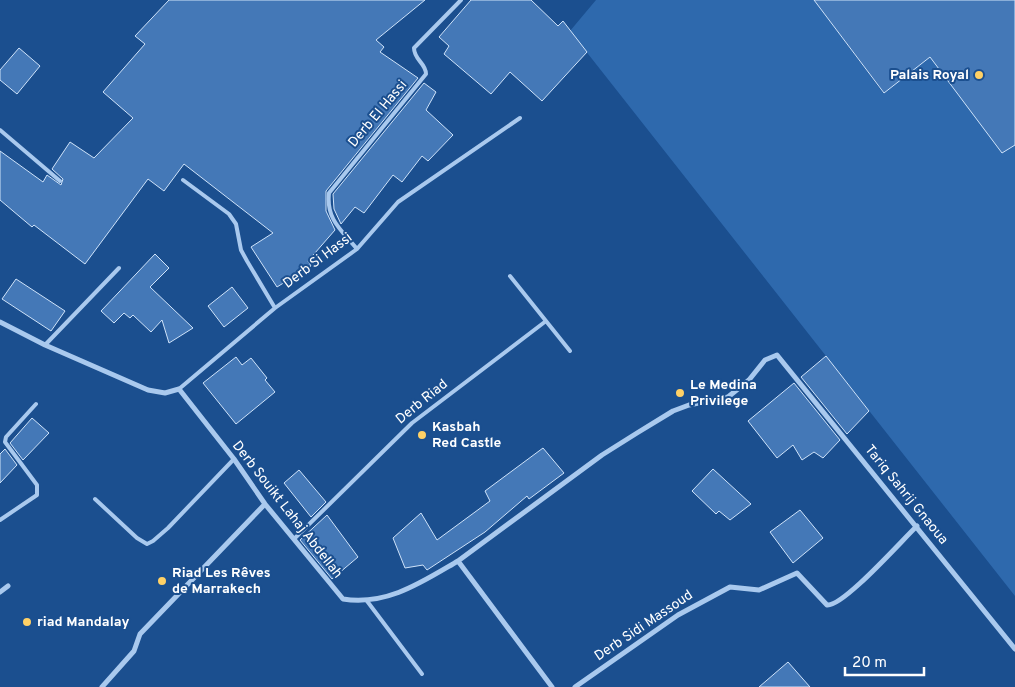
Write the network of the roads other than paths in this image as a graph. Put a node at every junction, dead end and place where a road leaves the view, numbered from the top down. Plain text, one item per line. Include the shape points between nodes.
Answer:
1 (461, 0) edge
2 (520, 118) dead end
3 (0, 130) edge
4 (183, 180) dead end
5 (60, 181) dead end
6 (357, 249) junction
7 (119, 268) dead end
8 (510, 276) dead end
9 (275, 308) junction
10 (546, 320) junction
11 (0, 322) edge
12 (45, 345) junction
13 (570, 350) dead end
14 (779, 357) joint
15 (179, 389) junction
16 (36, 404) dead end
17 (234, 459) junction
18 (95, 498) dead end
19 (266, 504) junction
20 (0, 520) edge
21 (917, 526) junction
22 (294, 539) junction
23 (458, 561) junction
24 (8, 586) dead end
25 (0, 592) edge
26 (367, 601) junction
27 (1015, 649) edge
28 (422, 674) dead end
29 (102, 687) edge
30 (552, 687) edge
31 (575, 687) edge

1 - 6 lane, Derb El Hassi via 414,48 426,74 329,193 327,207 332,218
2 - 6 lane, Derb Si Hassi via 398,202
3 - 5 lane
4 - 9 lane via 229,214 236,224 241,250
6 - 9 lane, Derb Si Hassi
7 - 12 lane
8 - 10 lane
9 - 15 lane, Derb Si Hassi
10 - 13 lane
10 - 22 lane, Derb Riad via 412,423
11 - 12 street
12 - 15 street via 148,390 164,393
14 - 21 street, Tariq Sahrij Gnaoua
14 - 23 street, Derb Souikt Lahaj Abdellah via 773,355 764,360 749,380 728,397 674,411 636,433
15 - 17 street, Derb Souikt Lahaj Abdellah
16 - 20 lane via 5,442 37,485 38,495
17 - 18 lane via 168,528 147,544
17 - 19 street, Derb Souikt Lahaj Abdellah
19 - 22 street, Derb Souikt Lahaj Abdellah
19 - 29 street via 140,634 134,651
21 - 27 street, Tariq Sahrij Gnaoua
21 - 31 street, Derb Sidi Massoud via 836,604 827,605 820,600 797,573 759,590 730,587 678,615
22 - 26 street, Derb Souikt Lahaj Abdellah via 343,599
23 - 26 street, Derb Souikt Lahaj Abdellah via 408,590
23 - 30 street
24 - 25 street
26 - 28 lane

